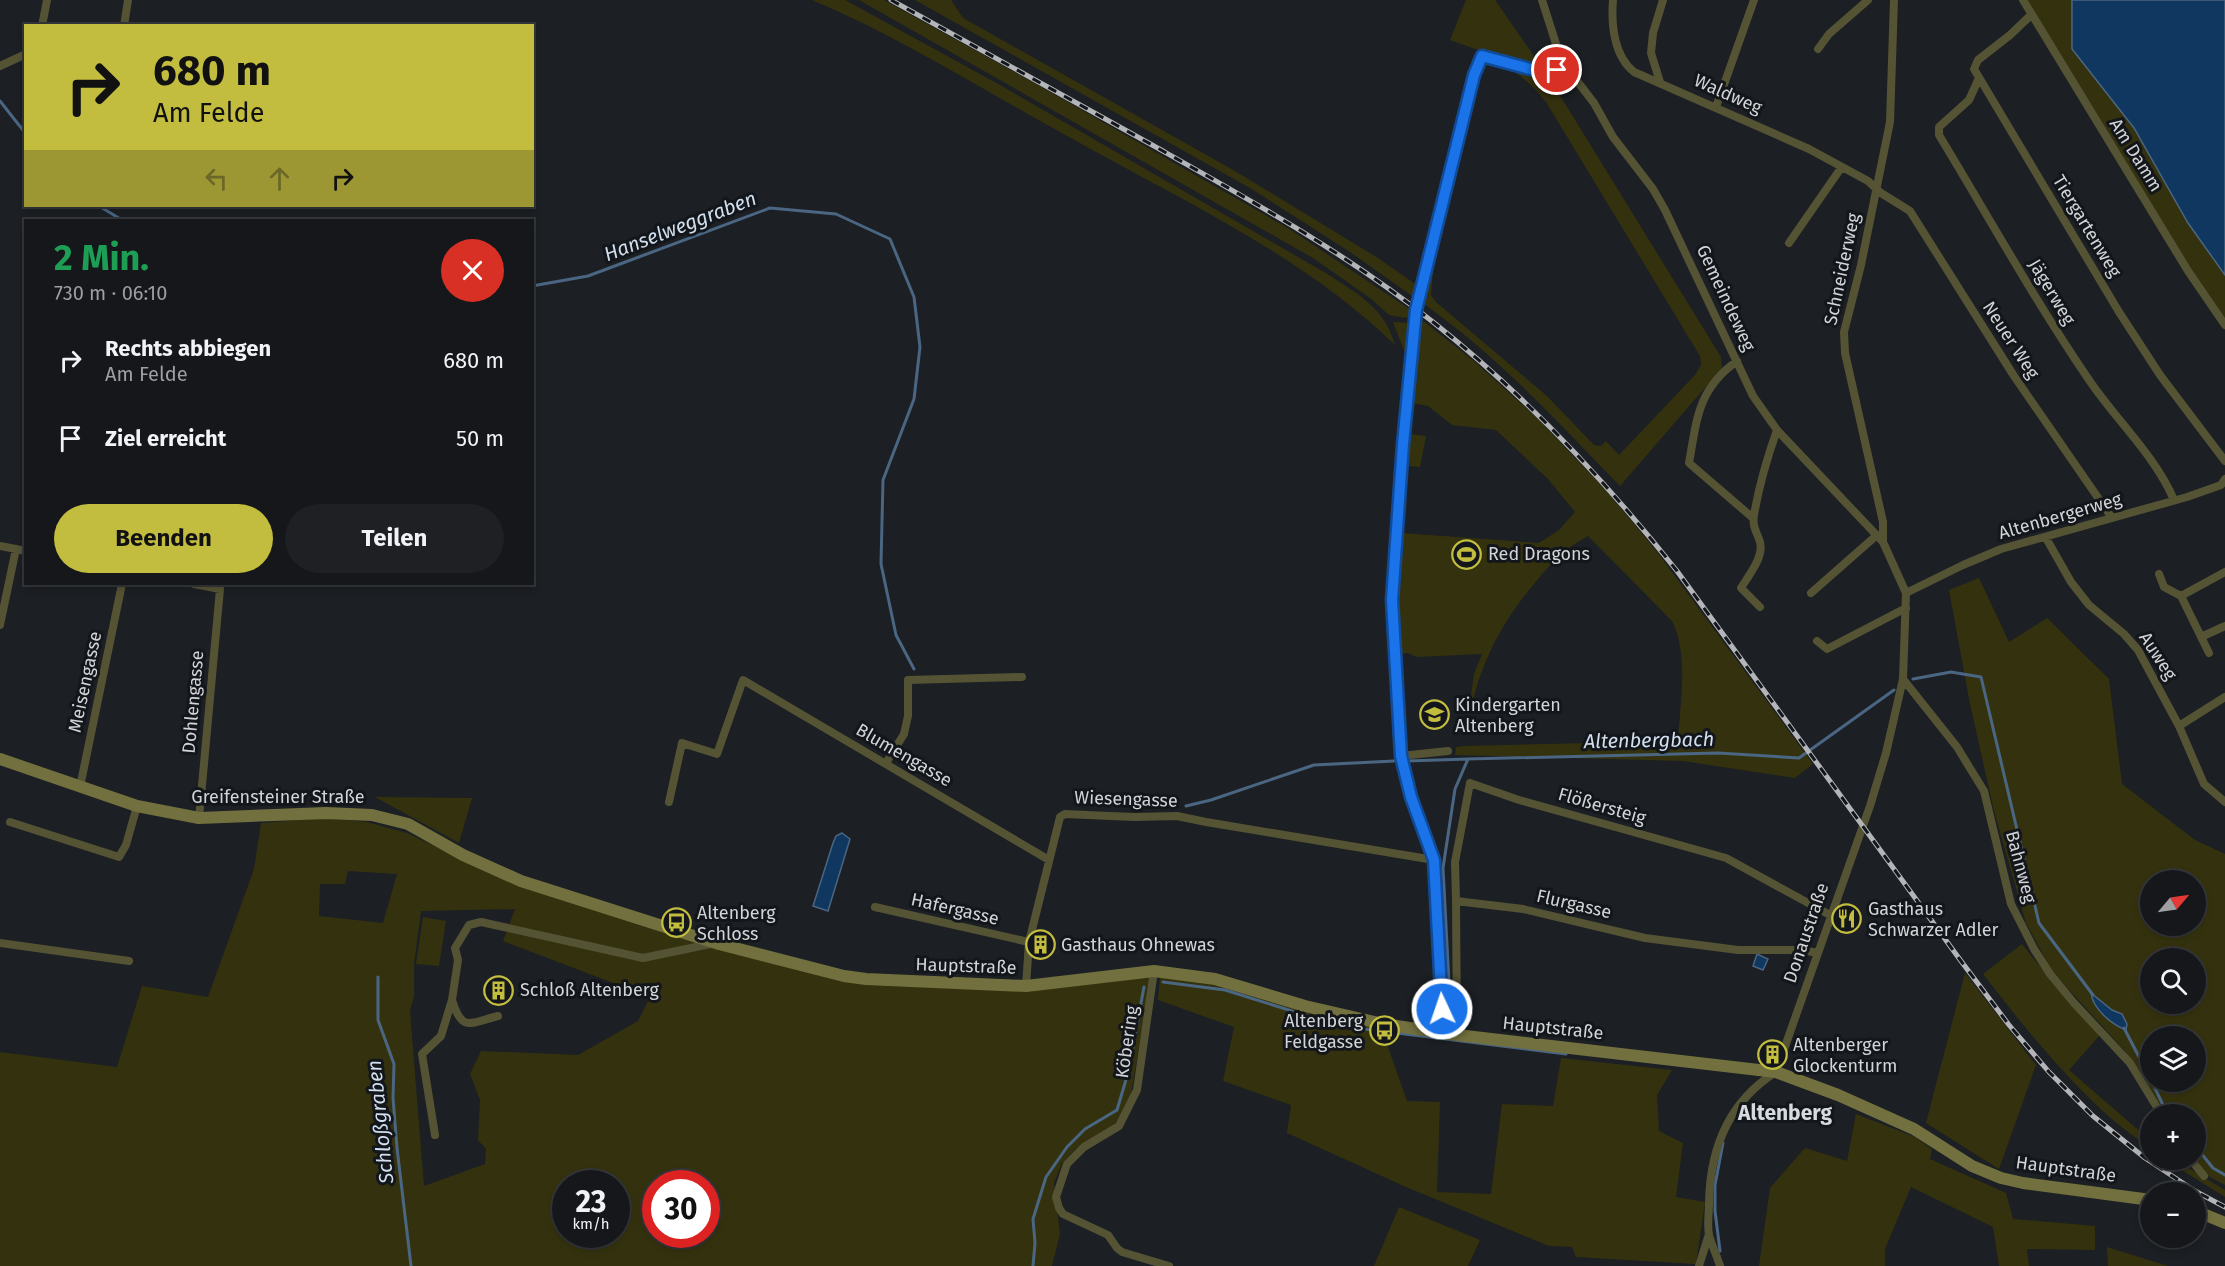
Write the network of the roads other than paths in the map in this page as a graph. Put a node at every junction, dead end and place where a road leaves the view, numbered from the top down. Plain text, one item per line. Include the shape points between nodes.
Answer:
1 (47, 0) edge
2 (128, 0) edge
3 (1542, 0) edge
4 (1613, 0) edge
5 (1663, 0) edge
6 (1754, 0) edge
7 (1868, 0) edge
8 (1894, 0) edge
9 (2023, 0) edge
10 (2031, 15) junction
11 (42, 24) edge
12 (124, 24) edge
13 (1818, 49) dead end
14 (24, 55) edge
15 (1564, 64) junction
16 (0, 66) edge
17 (1979, 78) junction
18 (1660, 82) junction
19 (1716, 106) junction
20 (1841, 168) junction
21 (1876, 188) junction
22 (1789, 243) dead end
23 (2225, 326) edge
24 (1737, 361) junction
25 (1777, 430) junction
26 (2225, 461) edge
27 (2224, 485) edge
28 (2174, 500) junction
29 (1753, 518) junction
30 (2112, 518) junction
31 (1877, 535) junction
32 (2046, 538) junction
33 (1883, 542) junction
34 (0, 546) edge
35 (21, 550) edge
36 (2225, 572) edge
37 (2159, 574) dead end
38 (122, 585) edge
39 (199, 585) edge
40 (1906, 592) junction
41 (1811, 593) dead end
42 (2181, 596) junction
43 (1760, 608) dead end
44 (1906, 608) junction
45 (0, 625) edge
46 (2225, 626) edge
47 (2200, 637) junction
48 (1817, 641) dead end
49 (2209, 653) dead end
50 (1022, 677) dead end
51 (1903, 679) junction
52 (2225, 697) edge
53 (2179, 726) junction
54 (1448, 751) dead end
55 (1401, 756) junction
56 (0, 759) edge
57 (886, 763) junction
58 (80, 787) junction
59 (669, 802) dead end
60 (2225, 802) edge
61 (136, 806) junction
62 (199, 818) junction
63 (10, 822) dead end
64 (1049, 860) junction
65 (1434, 860) junction
66 (1456, 901) junction
67 (875, 908) dead end
68 (1830, 915) junction
69 (1029, 942) junction
70 (0, 943) edge
71 (717, 944) junction
72 (1818, 953) junction
73 (129, 961) dead end
74 (1154, 971) junction
75 (1026, 986) junction
76 (452, 1000) junction
77 (498, 1016) dead end
78 (1443, 1033) junction
79 (1457, 1035) junction
80 (1776, 1072) junction
81 (2155, 1104) edge
82 (435, 1135) dead end
83 (2199, 1170) edge
84 (2204, 1176) dead end
85 (2140, 1199) edge
86 (2206, 1215) edge
87 (2225, 1223) edge
88 (1708, 1234) junction
89 (1169, 1266) edge
90 (1699, 1266) edge
91 (1720, 1266) edge

1 - 11 street
2 - 12 street
3 - 15 street, Gemeindeweg
4 - 18 street, Waldweg via 1616,41 1623,61 1634,72
5 - 18 street via 1651,53
6 - 19 street
7 - 13 street via 1829,34
8 - 21 street, Schneiderweg via 1890,122
9 - 10 street, Am Damm
10 - 17 street via 1978,60 1974,69
10 - 23 street, Am Damm
14 - 16 street
15 - 24 street, Gemeindeweg via 1653,189
15 - 55 street via 1545,73 1482,56 1474,75 1415,320 1392,600
17 - 26 street, Tiergartenweg via 2119,312 2160,375
17 - 28 street, Jägerweg via 1970,100 1939,127 1939,135 2064,344 2158,471
18 - 19 street, Waldweg
19 - 20 street, Waldweg
20 - 21 street, Waldweg
20 - 22 street
21 - 30 street, Neuer Weg via 1910,211 2014,376
21 - 33 street, Schneiderweg via 1844,332 1845,353 1883,522
24 - 25 street, Gemeindeweg via 1753,396
24 - 29 street via 1704,396 1689,463
25 - 29 street
25 - 31 street, Gemeindeweg
27 - 28 street, Altenbergerweg
28 - 30 street, Altenbergerweg
29 - 43 street via 1761,553 1742,588
30 - 32 street, Altenbergerweg
31 - 33 street, Gemeindeweg
31 - 41 street
32 - 40 street, Altenbergerweg via 2001,549
32 - 53 street, Auweg via 2070,582 2138,650
33 - 40 street, Gemeindeweg
34 - 35 street
35 - 45 street
36 - 42 street
37 - 42 street via 2164,587
38 - 58 street, Meisengasse
39 - 62 street, Dohlengasse via 220,589
40 - 44 street, Donaustraße
42 - 47 street
44 - 48 street via 1827,649
44 - 51 street, Donaustraße
46 - 47 street
47 - 49 street
50 - 57 street via 908,680 904,734
51 - 68 street, Donaustraße via 1870,806
51 - 81 street, Bahnweg via 1957,747 1984,791 2011,904 2034,949 2074,1003 2130,1063
52 - 53 street
53 - 60 street, Auweg via 2204,784
54 - 55 street
55 - 65 street
56 - 58 main road, Greifensteiner Straße
57 - 59 street, Blumengasse via 743,680 717,754 682,743
57 - 64 street, Blumengasse
58 - 61 main road, Greifensteiner Straße
61 - 62 main road, Greifensteiner Straße
61 - 63 street via 119,857
62 - 71 main road, Greifensteiner Straße via 372,815 408,824 522,881
64 - 65 street, Wiesengasse via 1060,816 1065,814 1177,816
64 - 69 street, Wiesengasse
65 - 78 street
66 - 68 street, Flößersteig via 1455,862 1470,783 1726,858
66 - 72 street, Flurgasse via 1523,909 1645,938 1738,950
66 - 79 street
67 - 69 street, Hafergasse
68 - 72 street, Donaustraße
69 - 75 street, Wiesengasse
70 - 73 street
71 - 75 main road, Hauptstraße via 866,979
71 - 76 street via 643,958 481,922 469,925 455,948 458,960
72 - 80 street, Donaustraße
74 - 75 main road, Hauptstraße
74 - 78 main road, Hauptstraße via 1215,979 1359,1020
74 - 89 street, Köbering via 1137,1090 1119,1126 1093,1140 1067,1164 1056,1197 1063,1214 1108,1234 1122,1252
76 - 77 street via 461,1022 468,1024
76 - 82 street via 441,1036 422,1054
78 - 79 main road, Hauptstraße
79 - 80 main road, Hauptstraße
80 - 85 main road, Hauptstraße via 1914,1129 1972,1166 2001,1178
80 - 88 street via 1746,1097 1719,1137 1709,1184
83 - 84 street
86 - 87 main road
88 - 90 street
88 - 91 street

